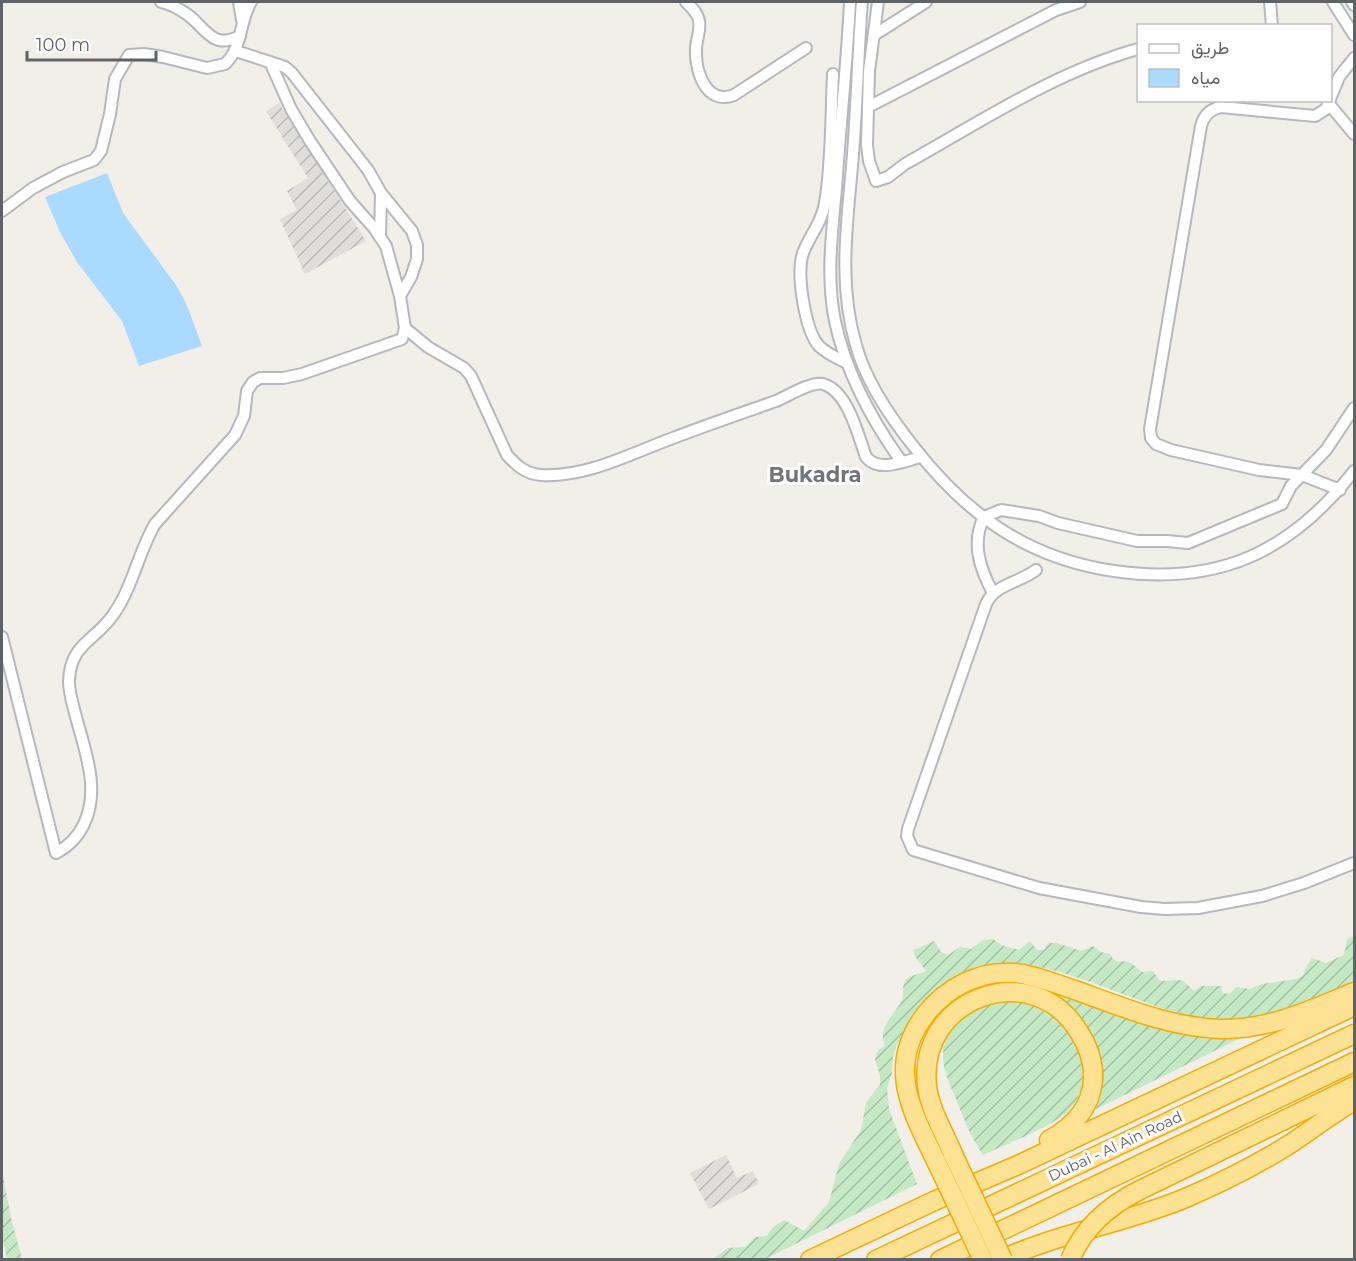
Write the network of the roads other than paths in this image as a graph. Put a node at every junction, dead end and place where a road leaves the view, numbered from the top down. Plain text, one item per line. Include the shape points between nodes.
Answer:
1 (161, 2) edge
2 (239, 2) edge
3 (251, 2) edge
4 (686, 2) edge
5 (850, 2) edge
6 (862, 2) edge
7 (878, 2) edge
8 (926, 2) edge
9 (1080, 2) edge
10 (1270, 2) edge
11 (1333, 2) edge
12 (1352, 2) edge
13 (1354, 5) edge
14 (242, 21) junction
15 (1272, 24) edge
16 (874, 35) junction
17 (1354, 35) edge
18 (240, 36) junction
19 (806, 48) dead end
20 (1137, 50) edge
21 (236, 51) junction
22 (1354, 58) edge
23 (270, 62) junction
24 (833, 74) dead end
25 (1354, 75) edge
26 (1335, 86) junction
27 (1332, 95) edge
28 (1329, 102) edge
29 (1331, 102) edge
30 (868, 107) junction
31 (1354, 134) edge
32 (838, 150) junction
33 (853, 152) junction
34 (867, 153) junction
35 (381, 194) junction
36 (2, 211) edge
37 (380, 237) junction
38 (400, 296) junction
39 (405, 328) junction
40 (847, 363) junction
41 (1354, 408) edge
42 (921, 457) junction
43 (901, 461) junction
44 (1354, 471) edge
45 (1302, 475) junction
46 (1340, 490) junction
47 (984, 517) junction
48 (1036, 570) dead end
49 (993, 593) junction
50 (2, 638) edge
51 (1354, 863) edge
52 (1354, 992) edge
53 (1354, 1006) edge
54 (1354, 1034) edge
55 (1354, 1062) edge
56 (1354, 1086) edge
57 (1354, 1101) edge
58 (945, 1159) junction
59 (1018, 1165) junction
60 (810, 1260) edge
61 (876, 1260) edge
62 (940, 1260) edge
63 (982, 1260) edge
64 (1002, 1260) edge
65 (1070, 1260) edge

1 - 18 street via 183,12 215,39 229,42
2 - 14 street
3 - 14 street
4 - 19 street via 700,23 698,68 705,87 715,96 734,95
5 - 32 street
6 - 33 street
7 - 16 street
8 - 16 street
9 - 30 street via 1056,10
10 - 15 street
11 - 17 street
12 - 13 street
14 - 18 street
16 - 30 street
18 - 21 street
20 - 34 street via 1065,76 888,177 876,181
21 - 23 street
21 - 36 street via 225,64 207,68 163,57 129,55 115,79 101,151 94,160 33,188
22 - 26 street
23 - 35 street via 285,67 298,79 368,170
23 - 37 street via 291,109 321,159
24 - 40 street via 825,202 819,225 804,251 800,272 814,339 829,354
25 - 26 street
26 - 27 street
28 - 45 street via 1315,116 1221,107 1204,117 1150,429 1156,444 1171,450 1258,470
29 - 31 street
30 - 34 street
32 - 33 street
32 - 40 street via 831,279 835,320
33 - 34 street
33 - 42 street via 844,261 850,322 866,372
35 - 37 street
35 - 38 street via 412,231 417,244 415,266
37 - 38 street via 391,260
38 - 39 street
39 - 43 street via 464,368 507,455 533,474 591,468 822,384 844,400 870,461 876,465
39 - 50 street via 402,339 394,344 302,374 253,382 235,435 155,524 117,609 98,633 81,646 72,663 69,690 92,798 78,835 56,853
40 - 43 street via 871,414
41 - 45 street via 1326,450
42 - 43 street
42 - 47 street
44 - 46 street
45 - 46 street
45 - 47 street via 1282,504 1188,543 1137,541 1001,510
46 - 47 street via 1299,528 1271,547 1225,567 1178,575 1130,573 1056,557 1016,540
47 - 49 street via 978,529 977,546
48 - 49 street
49 - 51 street via 908,829 913,850 1039,888 1165,909 1198,908 1262,896
52 - 58 highway via 1284,1020 1221,1029 1172,1023 1028,974 998,973 970,980 932,1006 915,1030 906,1059 905,1088 909,1102
53 - 59 highway
54 - 61 highway, Dubai - Al Ain Road
55 - 62 highway, Dubai - Al Ain Road
56 - 65 highway, bridge via 1120,1201 1081,1239
57 - 64 highway via 1284,1148 1186,1197 1043,1242
58 - 59 highway via 927,1086 928,1062 935,1040 947,1020 966,1003 988,994 1021,993 1046,1001 1069,1018 1085,1041 1093,1077 1088,1099 1077,1119
58 - 63 highway, bridge
58 - 64 highway, bridge
59 - 60 highway

